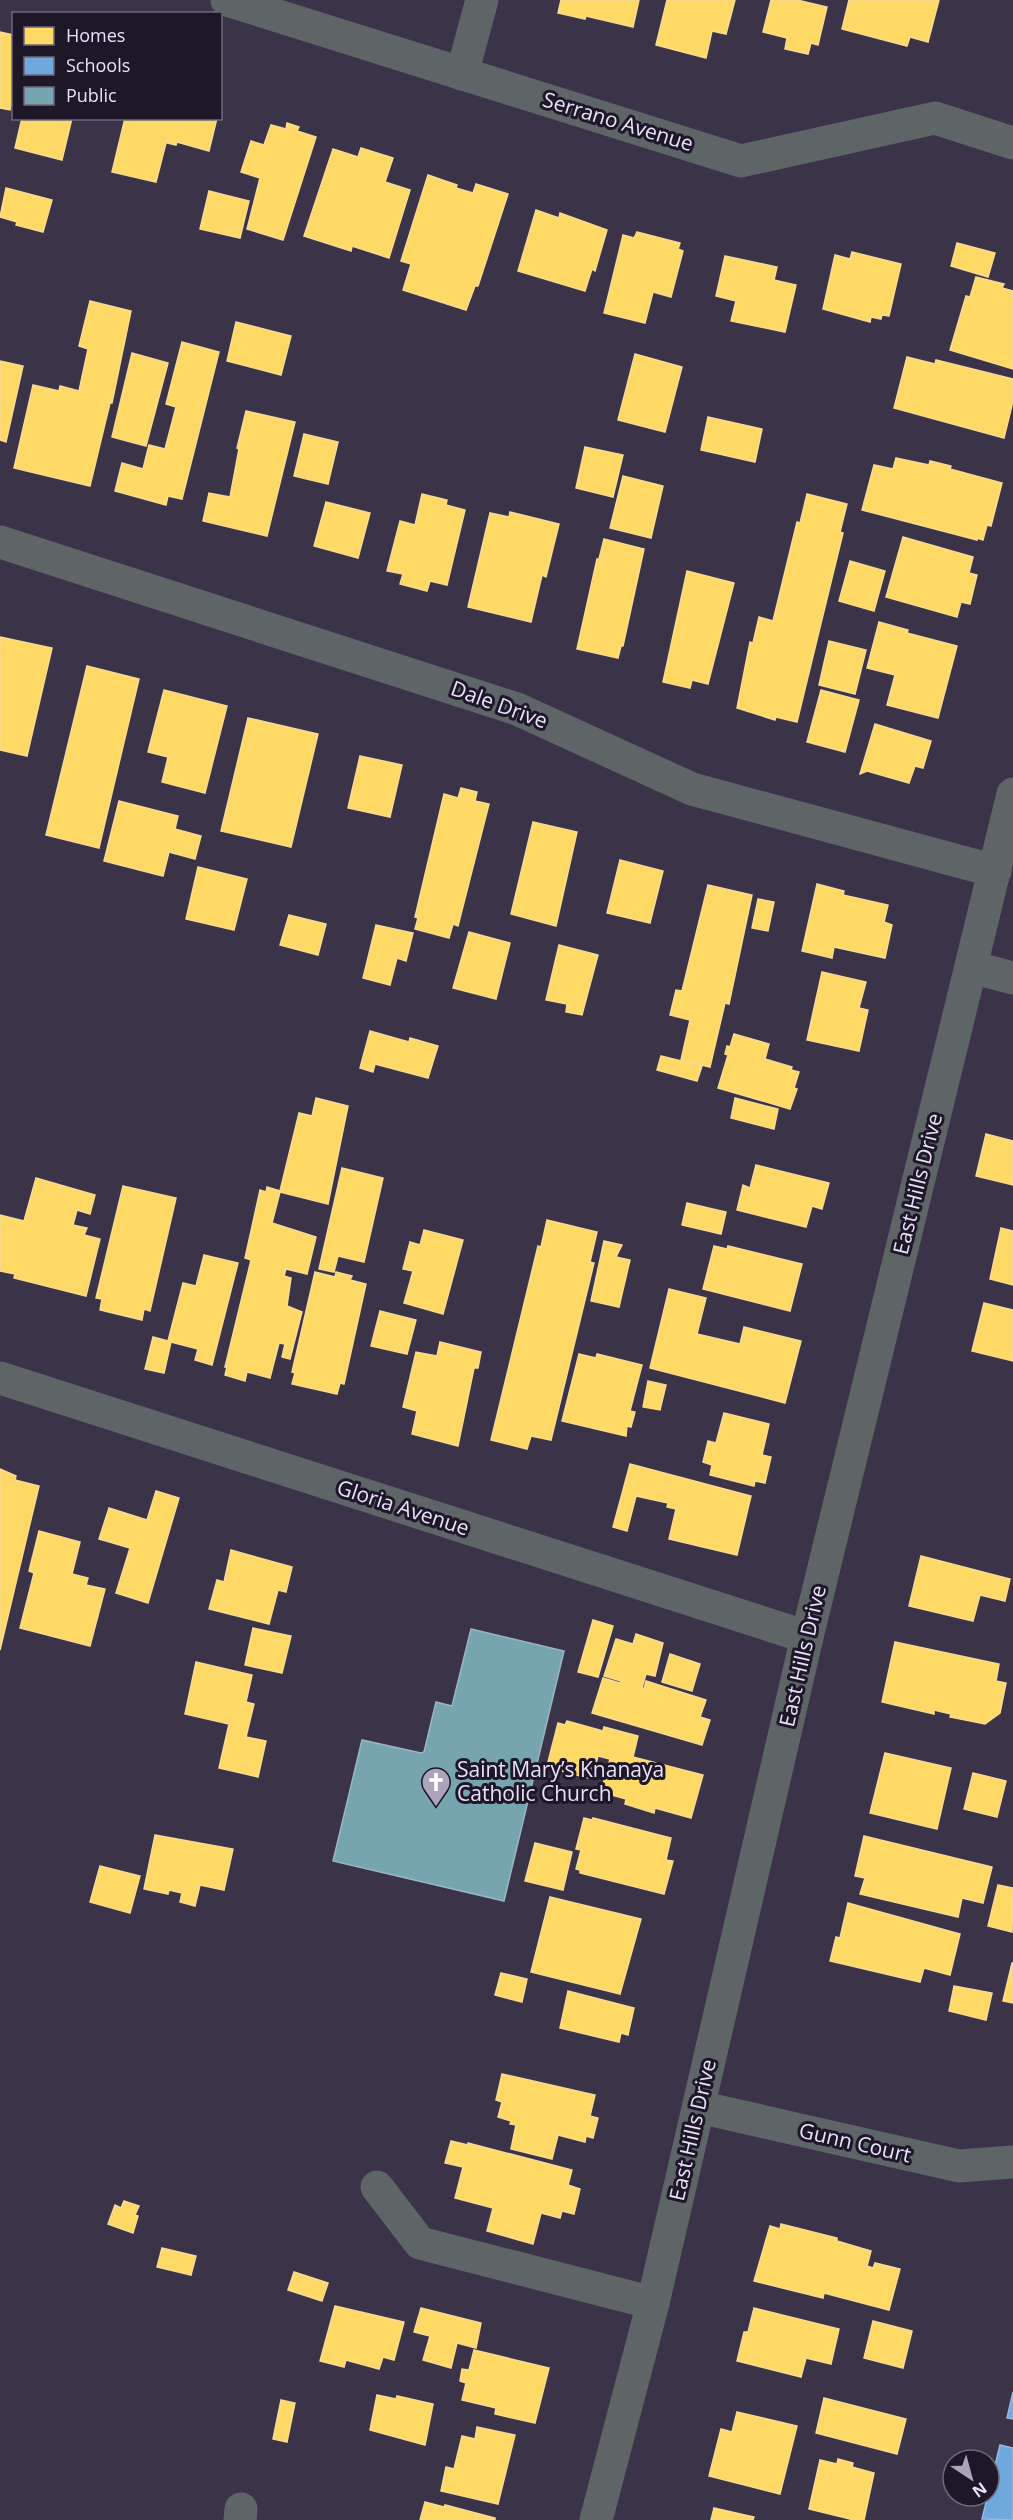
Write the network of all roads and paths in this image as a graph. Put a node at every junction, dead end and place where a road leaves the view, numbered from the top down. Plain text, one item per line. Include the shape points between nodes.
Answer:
1 (227, 0) edge
2 (482, 0) edge
3 (462, 74) junction
4 (1013, 143) edge
5 (0, 542) edge
6 (1013, 794) edge
7 (995, 871) junction
8 (971, 967) junction
9 (1013, 978) edge
10 (0, 1378) edge
11 (807, 1637) junction
12 (699, 2107) junction
13 (1013, 2162) edge
14 (377, 2187) dead end
15 (653, 2303) junction
16 (597, 2520) edge

1 - 3 street, Serrano Avenue
2 - 3 street
3 - 4 street, Serrano Avenue via 741,161 935,118
5 - 7 street, Dale Drive via 518,709 692,789
6 - 7 street, East Hills Drive
7 - 8 street, East Hills Drive
8 - 9 street
8 - 11 street, East Hills Drive
10 - 11 street, Gloria Avenue
11 - 12 street, East Hills Drive
12 - 13 street, Gunn Court via 960,2166
12 - 15 street, East Hills Drive
14 - 15 street via 420,2243
15 - 16 street, East Hills Drive

